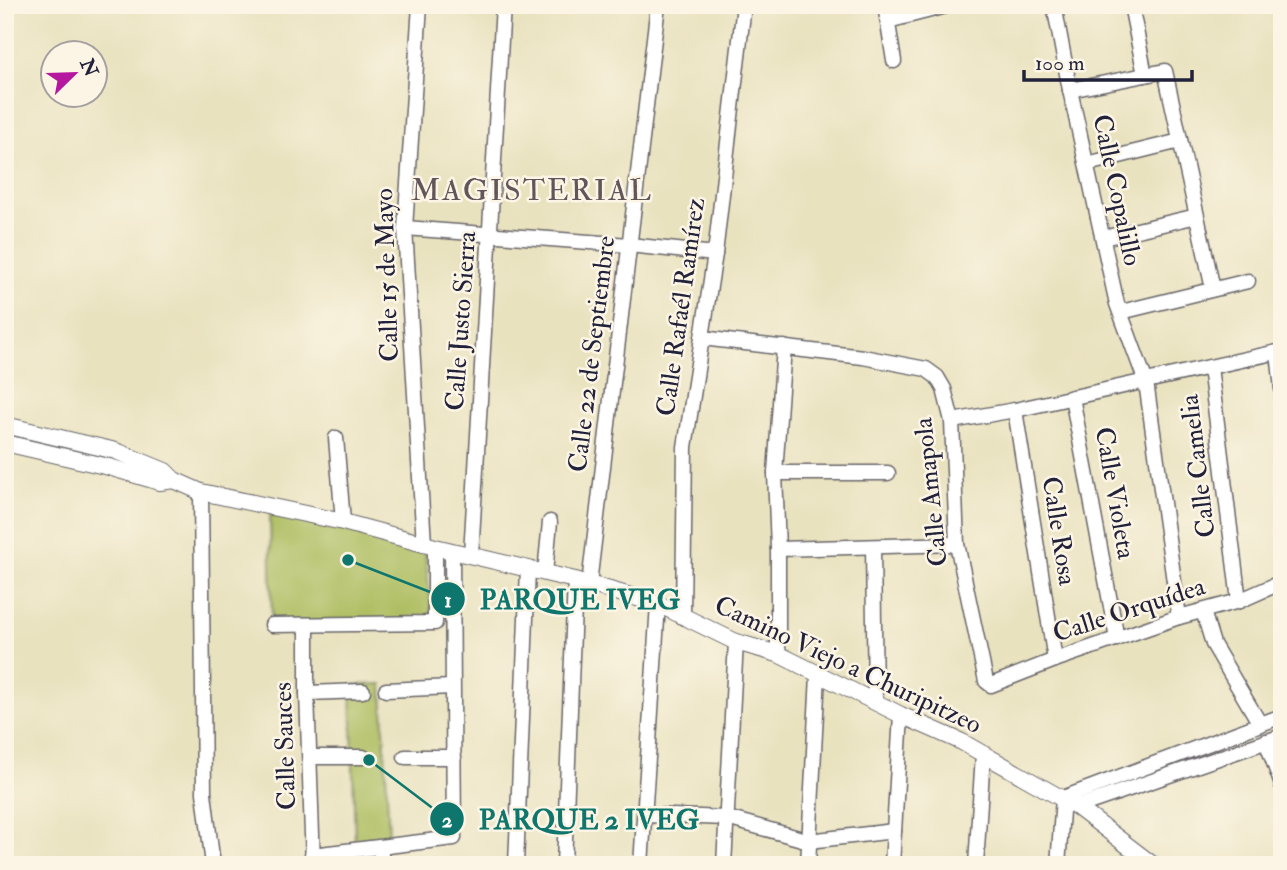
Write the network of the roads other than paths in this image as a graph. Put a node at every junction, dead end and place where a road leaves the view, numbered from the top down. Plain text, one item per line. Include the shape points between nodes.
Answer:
1 (420, 5) edge
2 (503, 5) edge
3 (658, 5) edge
4 (744, 5) edge
5 (885, 5) edge
6 (950, 5) edge
7 (1054, 5) edge
8 (1131, 5) edge
9 (888, 21) junction
10 (894, 61) dead end
11 (1145, 75) junction
12 (1070, 90) junction
13 (1180, 141) junction
14 (1087, 164) junction
15 (1197, 216) junction
16 (405, 228) junction
17 (491, 235) junction
18 (1103, 238) junction
19 (629, 246) junction
20 (715, 254) junction
21 (1248, 281) dead end
22 (1213, 289) junction
23 (1121, 312) junction
24 (702, 338) junction
25 (784, 347) junction
26 (1280, 352) edge
27 (1210, 367) junction
28 (1146, 382) junction
29 (1282, 389) edge
30 (1072, 397) junction
31 (1015, 410) junction
32 (951, 421) junction
33 (5, 425) edge
34 (336, 438) dead end
35 (5, 443) edge
36 (775, 473) junction
37 (888, 473) dead end
38 (174, 480) junction
39 (201, 492) junction
40 (342, 522) junction
41 (550, 522) dead end
42 (957, 544) junction
43 (429, 545) junction
44 (873, 547) junction
45 (778, 549) junction
46 (452, 551) junction
47 (471, 555) junction
48 (528, 569) junction
49 (545, 573) junction
50 (582, 582) junction
51 (1282, 582) edge
52 (1238, 601) junction
53 (658, 604) junction
54 (1203, 611) junction
55 (683, 617) junction
56 (1179, 617) junction
57 (272, 625) dead end
58 (307, 626) junction
59 (1117, 639) junction
60 (736, 642) junction
61 (778, 654) junction
62 (1055, 660) junction
63 (818, 675) junction
64 (991, 685) joint
65 (452, 687) junction
66 (386, 690) dead end
67 (363, 691) dead end
68 (307, 693) junction
69 (875, 702) junction
70 (901, 715) junction
71 (1278, 717) edge
72 (1256, 725) junction
73 (1281, 736) edge
74 (1262, 742) junction
75 (984, 754) junction
76 (310, 757) junction
77 (363, 757) dead end
78 (405, 757) dead end
79 (454, 757) junction
80 (1146, 765) junction
81 (1152, 780) junction
82 (1282, 785) edge
83 (1070, 802) junction
84 (645, 815) junction
85 (727, 818) junction
86 (894, 831) junction
87 (809, 841) junction
88 (381, 848) junction
89 (1134, 858) edge
90 (313, 860) edge
91 (213, 865) edge
92 (381, 865) edge
93 (516, 865) edge
94 (564, 865) edge
95 (641, 865) edge
96 (724, 865) edge
97 (808, 865) edge
98 (892, 865) edge
99 (976, 865) edge
100 (1058, 865) edge
101 (1153, 865) edge

1 - 16 street, Calle 15 de Mayo
2 - 17 street, Calle Justo Sierra
3 - 19 street, Calle 22 de Septiembre
4 - 20 street, Calle Rafaél Ramírez
5 - 9 street
6 - 9 street
7 - 12 street, Calle Copalillo
8 - 11 street
9 - 10 street
11 - 12 street
11 - 13 street via 1166,71
12 - 14 street, Calle Copalillo
13 - 14 street
13 - 15 street
14 - 18 street, Calle Copalillo
15 - 18 street
15 - 22 street
16 - 17 street
16 - 43 street, Calle 15 de Mayo
17 - 19 street
17 - 47 street, Calle Justo Sierra
18 - 23 street, Calle Copalillo
19 - 20 street
19 - 50 street, Calle 22 de Septiembre
20 - 24 street, Calle Rafaél Ramírez
21 - 22 street
22 - 23 street
23 - 28 street, Calle Copalillo
24 - 25 street
24 - 55 street, Calle Rafaél Ramírez via 685,447
25 - 32 street, Calle Amapola via 926,369 944,389
25 - 36 street
26 - 27 street
26 - 29 street
27 - 28 street
27 - 52 street, Calle Camelia
28 - 30 street
28 - 56 street, Calle Copalillo
30 - 31 street
30 - 59 street, Calle Violeta
31 - 32 street
31 - 62 street, Calle Rosa
32 - 42 street, Calle Amapola
33 - 38 street, Camino Viejo a Churipitzeo via 116,451 165,471
34 - 40 street
35 - 38 street, Camino Viejo a Churipitzeo via 160,482
36 - 37 street
36 - 45 street
38 - 39 street, Camino Viejo a Churipitzeo
39 - 40 street, Camino Viejo a Churipitzeo
39 - 91 street via 204,793
40 - 43 street, Camino Viejo a Churipitzeo
41 - 49 street
42 - 44 street
42 - 64 street, Calle Amapola via 986,681
43 - 46 street, Camino Viejo a Churipitzeo
43 - 58 street, Calle 15 de Mayo via 435,623
44 - 45 street
44 - 69 street
45 - 61 street
46 - 47 street, Camino Viejo a Churipitzeo
46 - 65 street
47 - 48 street, Camino Viejo a Churipitzeo
48 - 49 street, Camino Viejo a Churipitzeo
48 - 93 street
49 - 50 street, Camino Viejo a Churipitzeo
50 - 53 street, Camino Viejo a Churipitzeo
50 - 94 street, Calle 22 de Septiembre
51 - 52 street, Calle Orquídea
52 - 54 street, Calle Orquídea
53 - 55 street, Camino Viejo a Churipitzeo
53 - 84 street
54 - 56 street, Calle Orquídea
54 - 72 street via 1213,644
55 - 60 street, Camino Viejo a Churipitzeo
56 - 59 street, Calle Orquídea
57 - 58 street
58 - 68 street, Calle Sauces
59 - 62 street, Calle Orquídea
60 - 61 street, Camino Viejo a Churipitzeo
60 - 85 street
61 - 63 street, Camino Viejo a Churipitzeo
62 - 64 street, Calle Orquídea
63 - 69 street, Camino Viejo a Churipitzeo
63 - 87 street
65 - 66 street
65 - 79 street
67 - 68 street
68 - 76 street, Calle Sauces
69 - 70 street, Camino Viejo a Churipitzeo
70 - 75 street, Camino Viejo a Churipitzeo
70 - 86 street
71 - 72 street
71 - 73 street
72 - 74 street
72 - 80 street
73 - 74 street
74 - 81 street
74 - 82 street
75 - 83 street, Camino Viejo a Churipitzeo
75 - 99 street
76 - 77 street
76 - 90 street, Calle Sauces
78 - 79 street
79 - 88 street via 454,838
80 - 81 street
80 - 83 street
81 - 83 street
83 - 89 street, Camino Viejo a Churipitzeo
83 - 100 street
84 - 85 street
84 - 95 street
85 - 87 street
85 - 96 street
86 - 87 street
86 - 98 street
87 - 97 street
88 - 90 street
88 - 92 street
89 - 101 street, Camino Viejo a Churipitzeo

